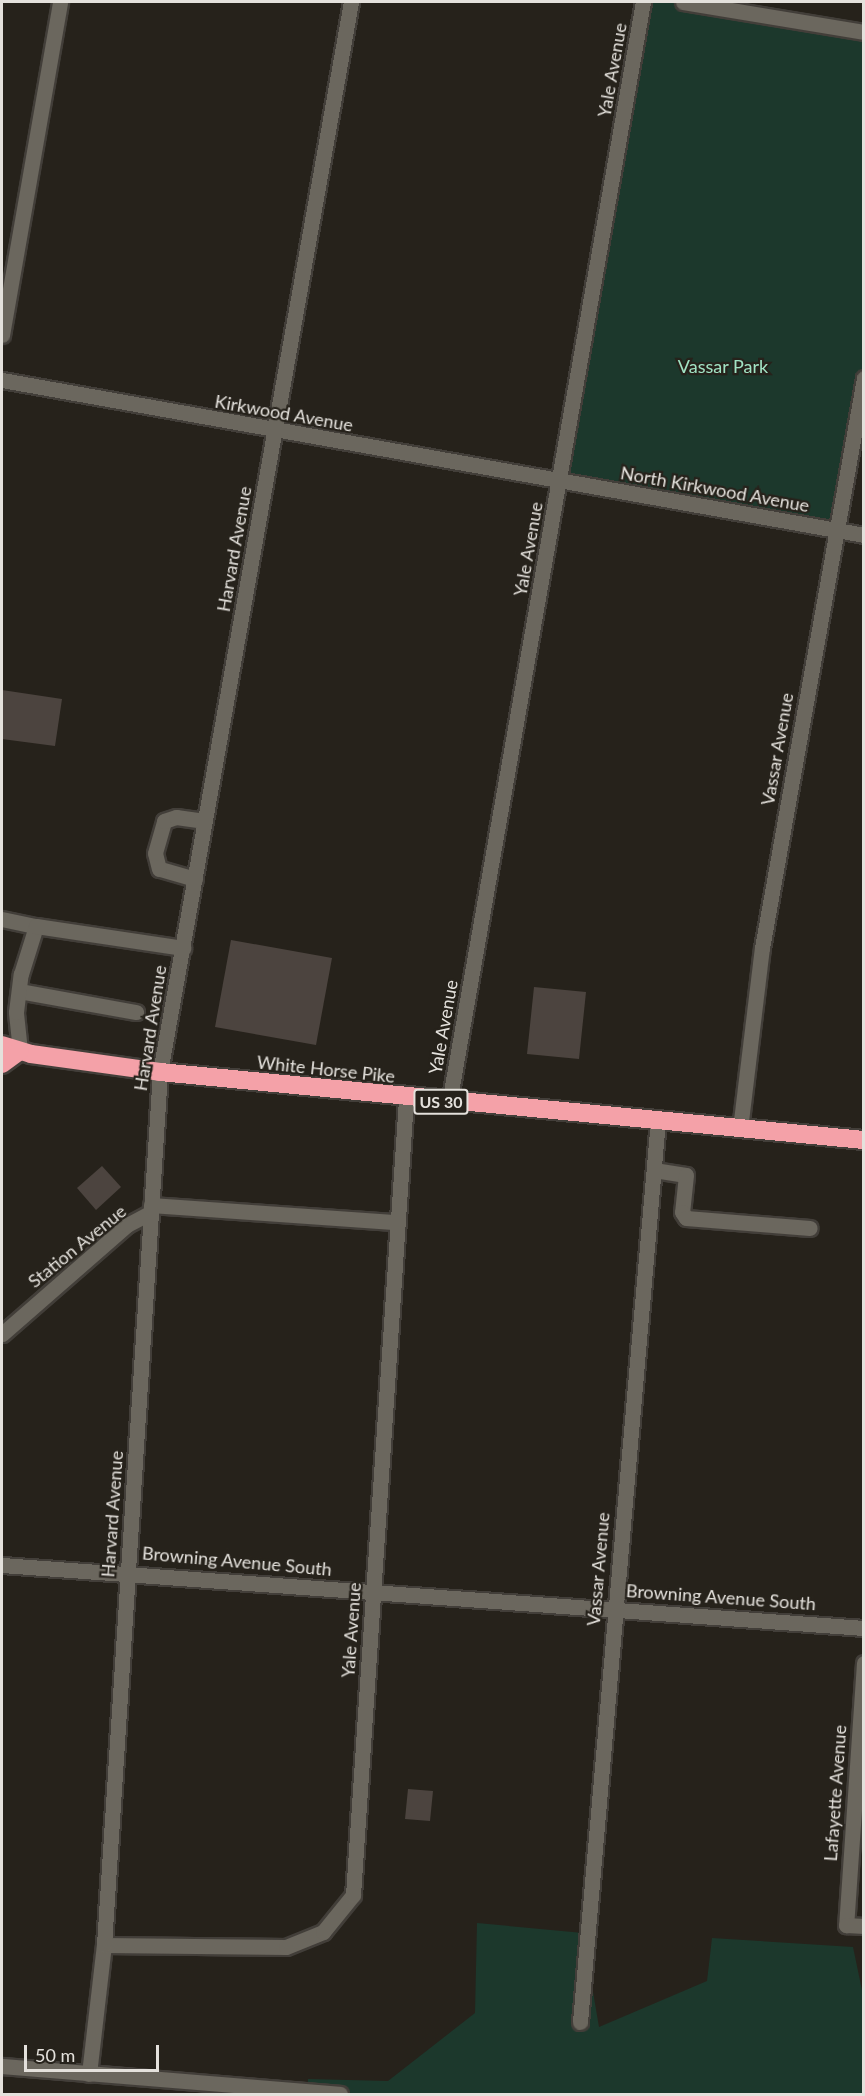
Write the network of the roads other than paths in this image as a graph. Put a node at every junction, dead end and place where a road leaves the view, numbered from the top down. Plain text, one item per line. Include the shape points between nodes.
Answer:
1 (60, 2) edge
2 (351, 2) edge
3 (643, 2) edge
4 (683, 2) edge
5 (864, 32) edge
6 (2, 335) edge
7 (864, 378) edge
8 (2, 380) edge
9 (274, 431) junction
10 (560, 482) junction
11 (836, 530) junction
12 (864, 535) edge
13 (205, 821) junction
14 (195, 879) junction
15 (2, 919) edge
16 (36, 926) junction
17 (183, 948) junction
18 (19, 991) junction
19 (136, 1012) dead end
20 (2, 1045) edge
21 (20, 1051) junction
22 (2, 1064) edge
23 (160, 1072) junction
24 (406, 1099) junction
25 (449, 1102) junction
26 (658, 1120) junction
27 (740, 1129) junction
28 (864, 1140) edge
29 (654, 1170) junction
30 (150, 1209) junction
31 (396, 1222) junction
32 (810, 1228) dead end
33 (2, 1334) edge
34 (2, 1565) edge
35 (128, 1571) junction
36 (374, 1593) junction
37 (614, 1608) junction
38 (864, 1628) edge
39 (864, 1663) edge
40 (864, 1926) edge
41 (104, 1945) junction
42 (580, 2022) dead end
43 (2, 2066) edge
44 (89, 2074) junction
45 (340, 2094) edge

1 - 6 street
2 - 9 street, Harvard Avenue
3 - 10 street, Yale Avenue
4 - 5 street
7 - 11 street, Vassar Avenue
8 - 9 street, Kirkwood Avenue
9 - 10 street, Kirkwood Avenue
9 - 13 street, Harvard Avenue
10 - 11 street, North Kirkwood Avenue
10 - 25 street, Yale Avenue
11 - 12 street, North Kirkwood Avenue
11 - 27 street, Vassar Avenue via 762,948
13 - 14 street, Harvard Avenue
13 - 14 street via 176,817 165,821 155,853 159,869
14 - 17 street, Harvard Avenue
15 - 16 street
16 - 17 street
16 - 18 street
17 - 23 street, Harvard Avenue
18 - 19 street
18 - 21 street via 16,1012
20 - 21 highway, White Horse Pike / US 30
21 - 22 highway
21 - 23 highway, White Horse Pike / US 30
23 - 24 highway, White Horse Pike / US 30
23 - 30 street, Harvard Avenue
24 - 25 highway, White Horse Pike / US 30
24 - 31 street, Yale Avenue
25 - 26 highway, White Horse Pike / US 30
26 - 27 highway, White Horse Pike / US 30
26 - 29 street, Vassar Avenue
27 - 28 highway, White Horse Pike / US 30
29 - 32 street via 686,1175 682,1212 686,1218
29 - 37 street, Vassar Avenue
30 - 31 street
30 - 33 street, Station Avenue
30 - 35 street, Harvard Avenue
31 - 36 street, Yale Avenue
34 - 35 street, Browning Avenue South
35 - 36 street, Browning Avenue South
35 - 41 street, Harvard Avenue
36 - 37 street, Browning Avenue South
36 - 41 street, Yale Avenue via 353,1895 323,1932 286,1947
37 - 38 street, Browning Avenue South
37 - 42 street, Vassar Avenue
39 - 40 street, Lafayette Avenue via 846,1925
41 - 44 street, Harvard Avenue
43 - 44 street
44 - 45 street

